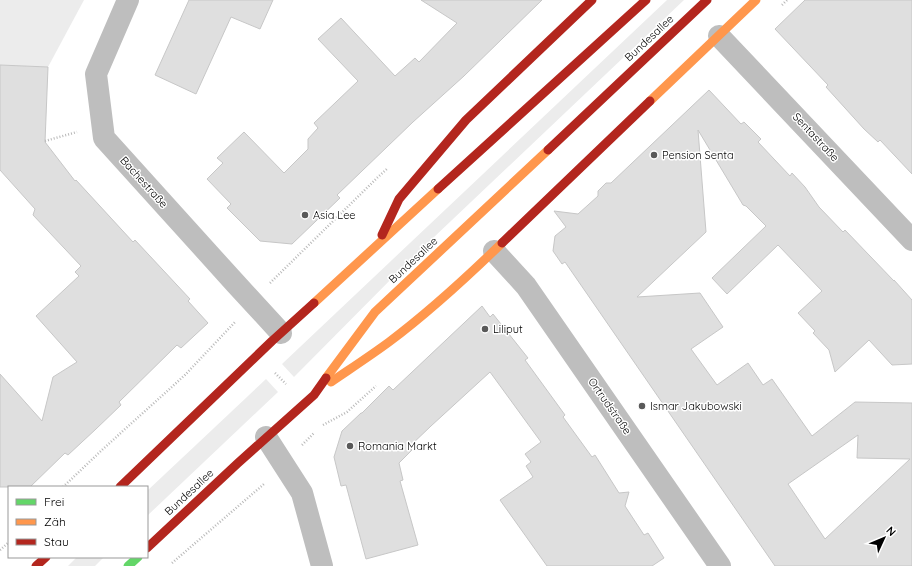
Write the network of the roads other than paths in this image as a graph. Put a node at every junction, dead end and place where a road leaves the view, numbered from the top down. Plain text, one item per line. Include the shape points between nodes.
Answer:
1 (128, 0) edge
2 (592, 0) edge
3 (646, 0) edge
4 (707, 0) edge
5 (756, 0) edge
6 (719, 36) junction
7 (912, 240) edge
8 (378, 244) junction
9 (494, 251) junction
10 (281, 333) junction
11 (314, 395) junction
12 (266, 437) junction
13 (121, 486) edge
14 (148, 547) edge
15 (45, 558) edge
16 (137, 558) edge
17 (36, 566) edge
18 (128, 566) edge
19 (322, 566) edge
20 (720, 566) edge

1 - 10 street, Bachestraße via 96,74 104,138
2 - 8 main road via 466,120 399,199
3 - 8 main road
4 - 11 main road, Bundesallee via 375,312
5 - 6 main road
6 - 7 street, Sentastraße
6 - 9 main road
8 - 10 main road
9 - 11 main road via 398,335
9 - 20 street, Ortrudstraße via 526,286
10 - 13 main road
11 - 12 main road, Bundesallee
12 - 14 main road, Bundesallee
12 - 19 street via 302,493
15 - 17 main road
16 - 18 main road

